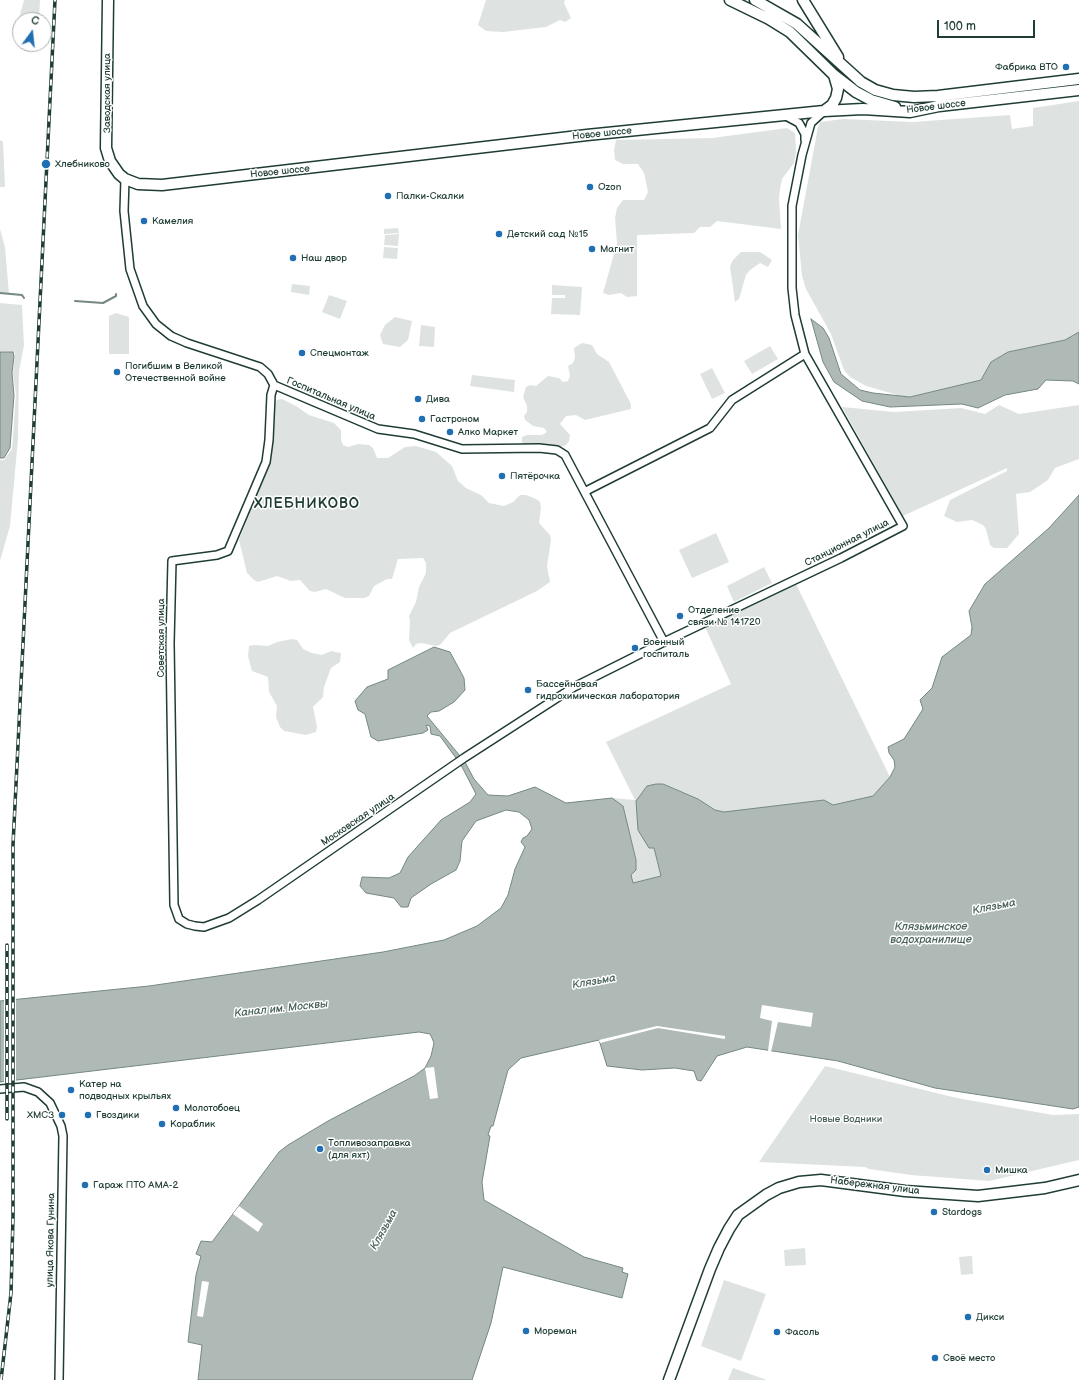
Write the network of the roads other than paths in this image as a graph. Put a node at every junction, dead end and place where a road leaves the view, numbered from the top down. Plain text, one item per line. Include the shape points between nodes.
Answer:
1 (108, 0) edge
2 (730, 0) edge
3 (755, 0) edge
4 (803, 0) edge
5 (847, 70) junction
6 (834, 74) junction
7 (1079, 79) edge
8 (1079, 90) edge
9 (939, 106) junction
10 (824, 111) junction
11 (784, 116) junction
12 (811, 116) junction
13 (806, 142) junction
14 (125, 179) junction
15 (805, 354) junction
16 (274, 386) junction
17 (586, 491) junction
18 (664, 642) junction
19 (519, 722) joint
20 (204, 927) joint
21 (0, 1089) edge
22 (1079, 1180) edge
23 (59, 1380) edge
24 (669, 1380) edge

1 - 14 street, Заводская улица via 106,148 110,161
2 - 6 street via 790,32
3 - 5 street, Новое шоссе via 797,24
4 - 5 street
5 - 7 street, Новое шоссе via 870,87 887,94 908,97 938,96
6 - 9 street via 856,92 884,104 898,107
6 - 10 street via 838,89 836,98 832,106
8 - 9 street, Новое шоссе
9 - 10 street, Новое шоссе via 910,112 863,109
10 - 12 street, Новое шоссе
11 - 12 street, Новое шоссе
11 - 13 street via 799,122
11 - 14 street, Новое шоссе via 587,135 162,185 138,184
12 - 13 street, Станционная улица
13 - 15 street, Станционная улица via 795,186 791,235 795,315
14 - 16 street, Госпитальная улица via 127,255 137,292 150,318 171,336 260,367 268,374
15 - 17 street via 732,400 710,428
15 - 18 street, Станционная улица via 903,526
16 - 17 street, Госпитальная улица via 384,431 414,434 462,449 557,450 568,457
16 - 20 street, Советская улица via 271,395 266,462 228,551 217,556 172,561 170,643 174,905 179,919 187,924
17 - 18 street
18 - 19 street, Станционная улица via 574,687
19 - 20 street, Московская улица via 258,900 229,918
21 - 23 street, улица Якова Гунина via 24,1087 38,1092 50,1103 61,1126
22 - 24 street, Набережная улица via 1045,1188 978,1196 905,1191 820,1180 799,1182 780,1188 738,1215 729,1229 710,1269

